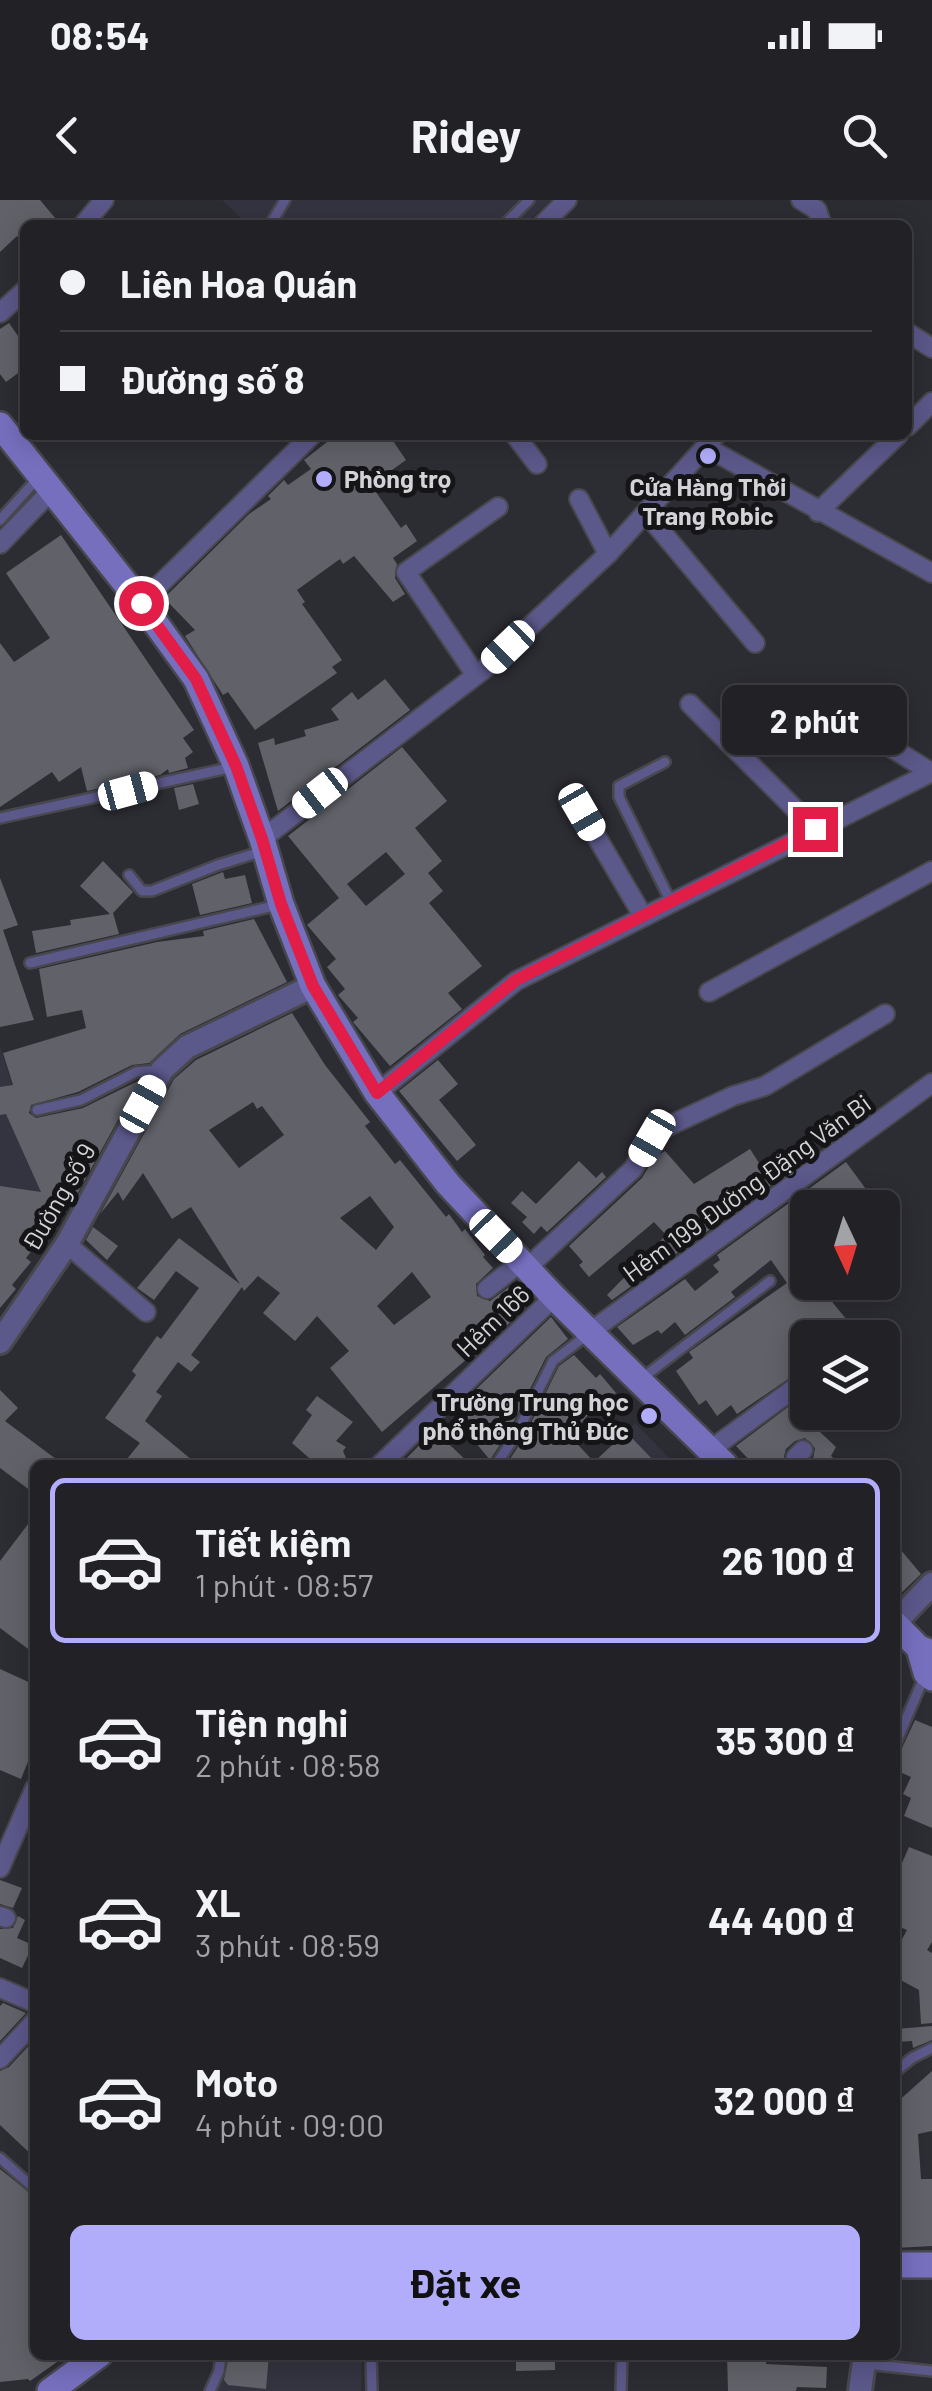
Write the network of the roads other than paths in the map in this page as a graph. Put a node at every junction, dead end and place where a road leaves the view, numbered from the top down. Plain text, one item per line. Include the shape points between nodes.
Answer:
1 (104, 200) edge
2 (529, 200) edge
3 (566, 200) edge
4 (801, 200) edge
5 (86, 220) edge
6 (509, 220) edge
7 (547, 220) edge
8 (820, 220) edge
9 (20, 295) edge
10 (0, 314) edge
11 (932, 402) edge
12 (912, 422) edge
13 (0, 425) edge
14 (307, 440) edge
15 (525, 440) edge
16 (893, 440) edge
17 (711, 441) edge
18 (537, 464) dead end
19 (44, 484) junction
20 (579, 499) dead end
21 (4, 507) edge
22 (498, 508) dead end
23 (646, 512) junction
24 (818, 512) junction
25 (0, 520) edge
26 (0, 544) edge
27 (608, 554) junction
28 (932, 572) edge
29 (141, 603) junction
30 (755, 643) dead end
31 (475, 674) junction
32 (816, 701) dead end
33 (690, 704) dead end
34 (665, 762) dead end
35 (236, 766) junction
36 (931, 771) edge
37 (582, 812) dead end
38 (0, 818) edge
39 (815, 829) junction
40 (264, 845) junction
41 (932, 871) edge
42 (129, 875) dead end
43 (671, 902) junction
44 (281, 904) junction
45 (642, 916) junction
46 (30, 963) dead end
47 (313, 986) junction
48 (709, 992) dead end
49 (885, 1014) dead end
50 (162, 1070) junction
51 (932, 1083) edge
52 (377, 1093) junction
53 (37, 1110) dead end
54 (67, 1244) junction
55 (524, 1264) junction
56 (770, 1281) dead end
57 (487, 1289) dead end
58 (554, 1296) junction
59 (146, 1312) dead end
60 (7, 1317) edge
61 (590, 1332) junction
62 (0, 1342) edge
63 (638, 1381) junction
64 (790, 1392) edge
65 (717, 1458) edge
66 (392, 1460) edge
67 (499, 1460) edge
68 (932, 1584) edge
69 (900, 1619) edge
70 (900, 1630) edge
71 (927, 1663) edge
72 (900, 1732) edge
73 (30, 1799) edge
74 (0, 1868) edge
75 (0, 1988) edge
76 (30, 2000) edge
77 (30, 2026) edge
78 (932, 2048) edge
79 (0, 2058) edge
80 (900, 2068) edge
81 (0, 2158) edge
82 (30, 2185) edge
83 (900, 2265) edge
84 (932, 2265) edge
85 (92, 2360) edge
86 (220, 2360) edge
87 (372, 2360) edge
88 (622, 2360) edge
89 (864, 2360) edge
90 (870, 2360) edge
91 (932, 2371) edge
92 (50, 2391) edge
93 (210, 2391) edge
94 (372, 2391) edge
95 (620, 2391) edge
96 (860, 2391) edge

1 - 5 street
2 - 6 lane
3 - 7 street
4 - 8 street
9 - 10 street
11 - 12 street
13 - 19 main road
14 - 29 street
15 - 18 street
16 - 24 street
17 - 23 street
17 - 24 street
19 - 21 lane
19 - 26 street
19 - 29 main road
20 - 27 street
21 - 25 lane
22 - 31 street via 406,572
23 - 27 street
23 - 30 street
24 - 28 street
27 - 31 street
29 - 35 main road via 196,679
31 - 40 street
32 - 36 street
33 - 39 street
34 - 43 lane via 619,786 619,796
35 - 38 lane
35 - 40 main road
36 - 39 street
37 - 45 street
39 - 43 street
40 - 42 lane via 152,892 142,891
40 - 44 main road
41 - 48 street
43 - 45 street
44 - 46 lane
44 - 47 main road
45 - 52 street via 516,980
47 - 50 street, Đường số 9 via 187,1046
47 - 52 main road
49 - 55 street via 798,1069 662,1128 634,1169
50 - 53 lane via 136,1072 82,1100
50 - 54 street, Đường số 9
51 - 61 street, Hẻm 199 Đường Đặng Văn Bi
52 - 55 main road via 448,1184
54 - 59 street
54 - 60 street, Đường số 9
55 - 57 street
55 - 58 main road
56 - 63 lane
58 - 61 main road
58 - 66 street, Hẻm 166
60 - 62 street, Đường số 9
61 - 63 main road
61 - 67 lane via 554,1361
63 - 65 main road
64 - 65 street
68 - 69 street
70 - 71 main road
71 - 72 lane
73 - 74 street
75 - 76 street
77 - 79 street
78 - 80 lane
81 - 82 lane
83 - 84 main road
85 - 92 main road
86 - 93 lane
87 - 94 lane
88 - 95 lane
89 - 96 street
90 - 91 lane

